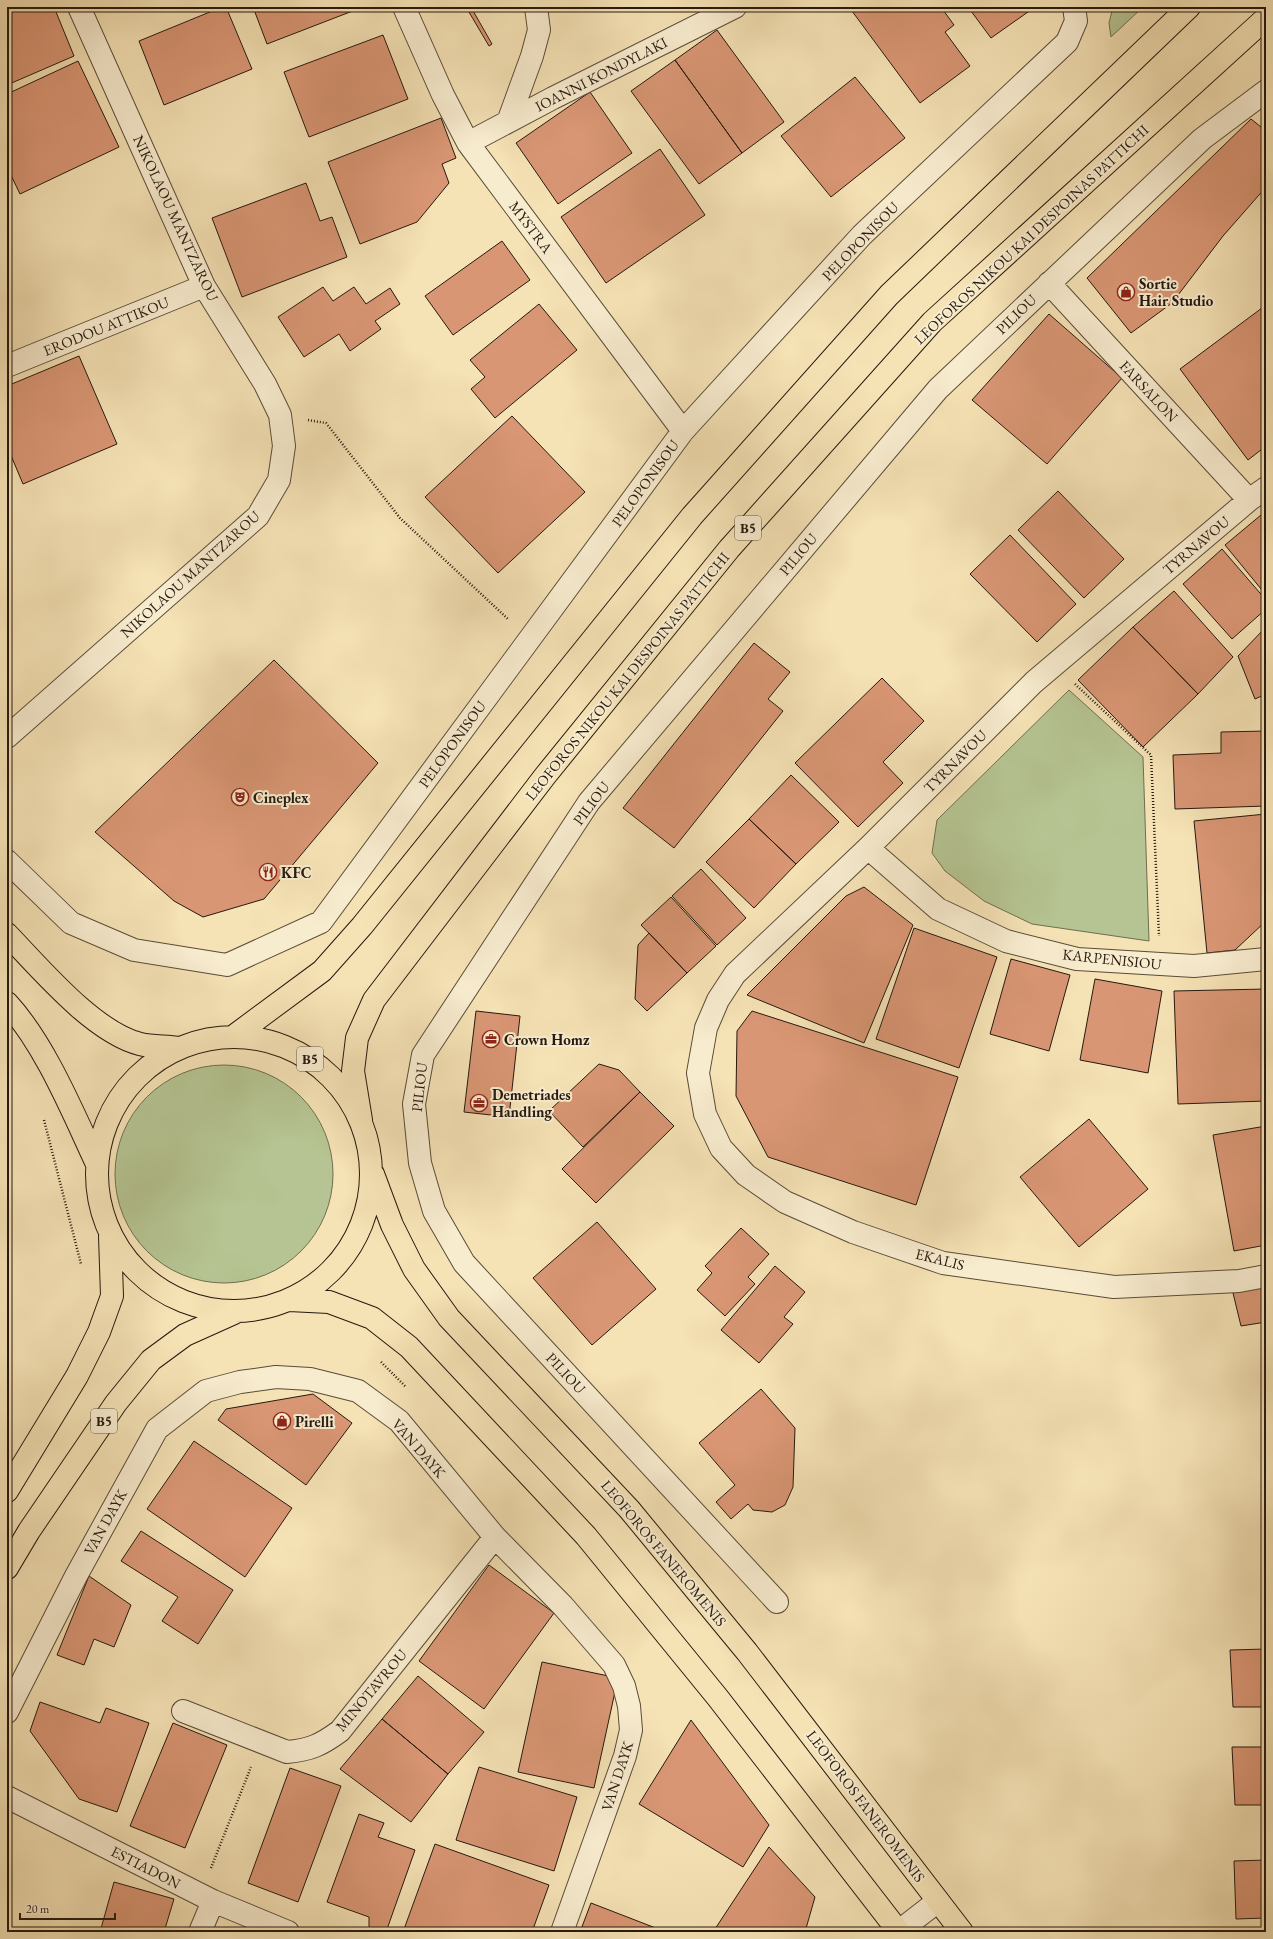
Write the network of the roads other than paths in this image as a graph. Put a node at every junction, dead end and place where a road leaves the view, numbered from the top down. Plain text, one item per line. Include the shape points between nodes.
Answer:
1 (79, 7) edge
2 (404, 7) edge
3 (536, 7) edge
4 (735, 7) edge
5 (1074, 7) edge
6 (1190, 7) edge
7 (1266, 18) edge
8 (1266, 91) edge
9 (508, 122) junction
10 (468, 143) junction
11 (1049, 282) junction
12 (204, 286) junction
13 (7, 366) edge
14 (683, 431) junction
15 (1257, 494) edge
16 (7, 736) edge
17 (868, 848) junction
18 (7, 861) edge
19 (7, 934) edge
20 (1266, 959) edge
21 (7, 1003) edge
22 (234, 1036) junction
23 (180, 1048) junction
24 (698, 1073) joint
25 (361, 1120) junction
26 (97, 1164) junction
27 (373, 1174) junction
28 (110, 1235) junction
29 (1266, 1276) edge
30 (289, 1300) junction
31 (236, 1311) junction
32 (7, 1491) edge
33 (495, 1537) junction
34 (7, 1568) edge
35 (777, 1602) dead end
36 (183, 1711) dead end
37 (7, 1712) edge
38 (7, 1797) edge
39 (207, 1898) junction
40 (938, 1901) junction
41 (200, 1932) edge
42 (288, 1932) edge
43 (562, 1932) edge
44 (898, 1932) edge
45 (962, 1932) edge

1 - 12 street, NIKOLAOU MANTZAROU
2 - 10 street, MYSTRA
3 - 9 street via 539,30
4 - 9 street, IOANNI KONDYLAKI
5 - 14 street, PELOPONISOU via 1076,21 1067,42 862,235
6 - 22 main road, B5 via 889,295 692,516 362,926 322,971
7 - 25 main road, LEOFOROS NIKOU KAI DESPOINAS PATTICHI / B5 via 932,322 729,549 545,776 374,1000 356,1038 353,1071
8 - 11 street, PILIOU via 1202,139
9 - 10 street, IOANNI KONDYLAKI
10 - 14 street, MYSTRA
11 - 15 street, FARSALON
11 - 35 street, PILIOU via 938,389 589,802 423,1055 414,1104 420,1163 434,1211 464,1263
12 - 13 street, ERODOU ATTIKOU
12 - 16 street, NIKOLAOU MANTZAROU via 265,384 280,415 284,446 279,480 258,516
14 - 18 street, PELOPONISOU via 321,922 227,965 134,950 71,923
15 - 17 street, TYRNAVOU via 1034,682
17 - 20 street, KARPENISIOU via 938,909 1006,941 1077,959 1194,966
17 - 24 street, TYRNAVOU via 735,974 718,1000 706,1028
19 - 23 main road via 78,1007 111,1031 140,1044
21 - 26 main road via 36,1043 63,1090
22 - 23 main road, B5 via 206,1040
22 - 25 main road, B5 via 260,1039 286,1047 310,1059 331,1076 348,1096
23 - 26 main road, B5 via 154,1063 131,1083 118,1101 102,1135
24 - 29 street, EKALIS via 705,1114 718,1142 746,1175 785,1202 853,1232 943,1263 1114,1287 1239,1281
25 - 27 main road, B5 via 370,1146
26 - 28 main road, B5 via 98,1194
27 - 30 main road, B5 via 370,1199 362,1224 350,1248 333,1269 313,1287
27 - 40 main road, LEOFOROS FANEROMENIS via 392,1225 414,1269 449,1318 634,1514 747,1652
28 - 31 main road, B5 via 137,1271 162,1291 210,1310
28 - 32 main road, B5 via 112,1296 99,1332 77,1376
30 - 31 main road, B5 via 263,1308
30 - 44 main road via 329,1302 372,1318 408,1346 586,1536 718,1698
31 - 34 main road, B5 via 185,1335 151,1360 116,1403 29,1531
33 - 36 street, MINOTAVROU via 340,1731 322,1744 287,1752
33 - 37 street, VAN DAYK via 399,1421 358,1391 310,1379 276,1377 240,1382 206,1391 157,1429 76,1576
33 - 43 street, VAN DAYK via 563,1606 614,1665 624,1686 629,1706 631,1730 625,1756
38 - 39 street, ESTIADON
39 - 41 street
39 - 42 street, ESTIADON
40 - 44 street
40 - 45 main road, LEOFOROS FANEROMENIS

